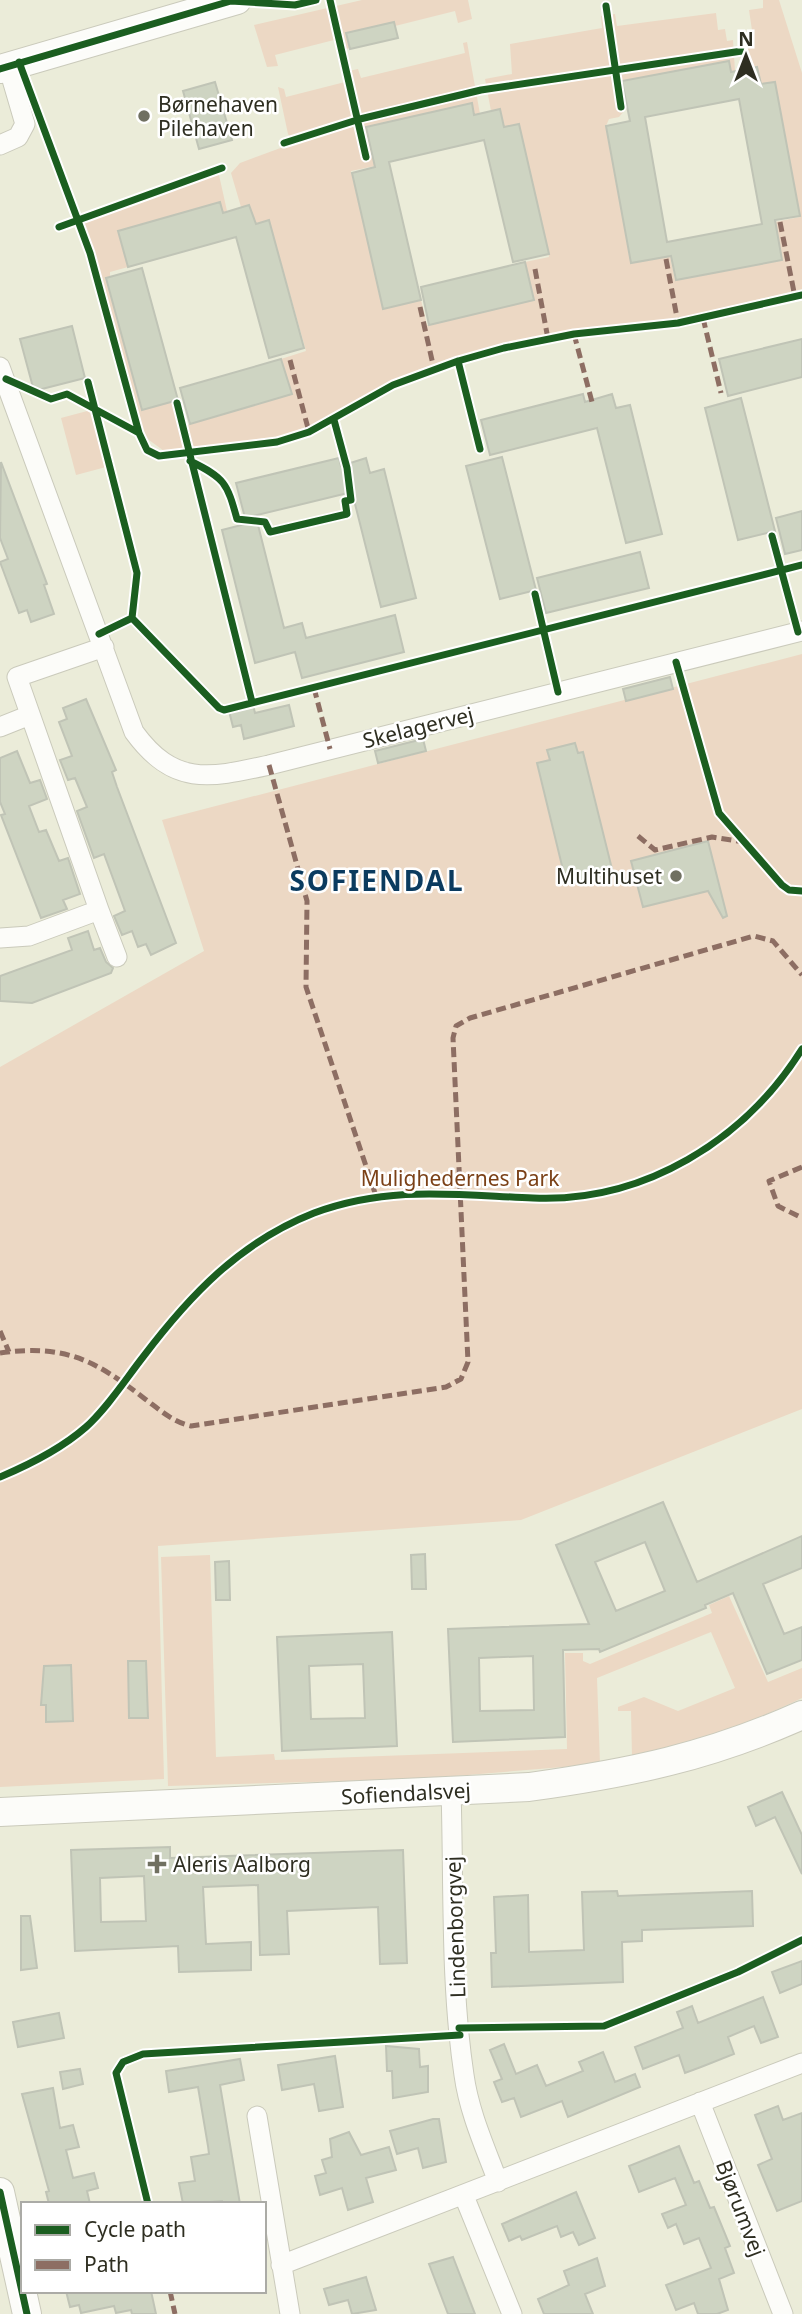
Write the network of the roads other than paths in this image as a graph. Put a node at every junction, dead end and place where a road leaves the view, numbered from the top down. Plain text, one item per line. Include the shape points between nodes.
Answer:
1 (237, 0) edge
2 (4, 67) edge
3 (0, 145) edge
4 (0, 367) edge
5 (802, 631) edge
6 (104, 647) junction
7 (30, 715) junction
8 (0, 727) edge
9 (99, 910) junction
10 (0, 938) edge
11 (117, 957) dead end
12 (802, 1715) edge
13 (451, 1791) junction
14 (0, 1812) edge
15 (802, 2063) edge
16 (700, 2102) junction
17 (257, 2116) dead end
18 (498, 2182) junction
19 (0, 2192) edge
20 (464, 2196) junction
21 (281, 2265) junction
22 (21, 2287) edge
23 (22, 2293) edge
24 (27, 2314) edge
25 (290, 2314) edge
26 (512, 2314) edge
27 (783, 2314) edge

1 - 2 street
2 - 3 street via 24,124 18,137
4 - 6 street, Skelagervej
5 - 6 street, Skelagervej via 269,765 202,776 164,765 147,751 134,732
6 - 7 street via 17,677
7 - 8 street
7 - 9 street
9 - 10 street via 29,936
9 - 11 street
12 - 13 street, Sofiendalsvej via 690,1759 529,1787
13 - 14 street, Sofiendalsvej
13 - 18 street, Lindenborgvej via 464,2077
15 - 16 street
16 - 18 street
16 - 27 street, Bjørumvej
17 - 21 street
18 - 20 street
19 - 22 street
20 - 21 street
20 - 26 street
21 - 25 street
23 - 24 street

